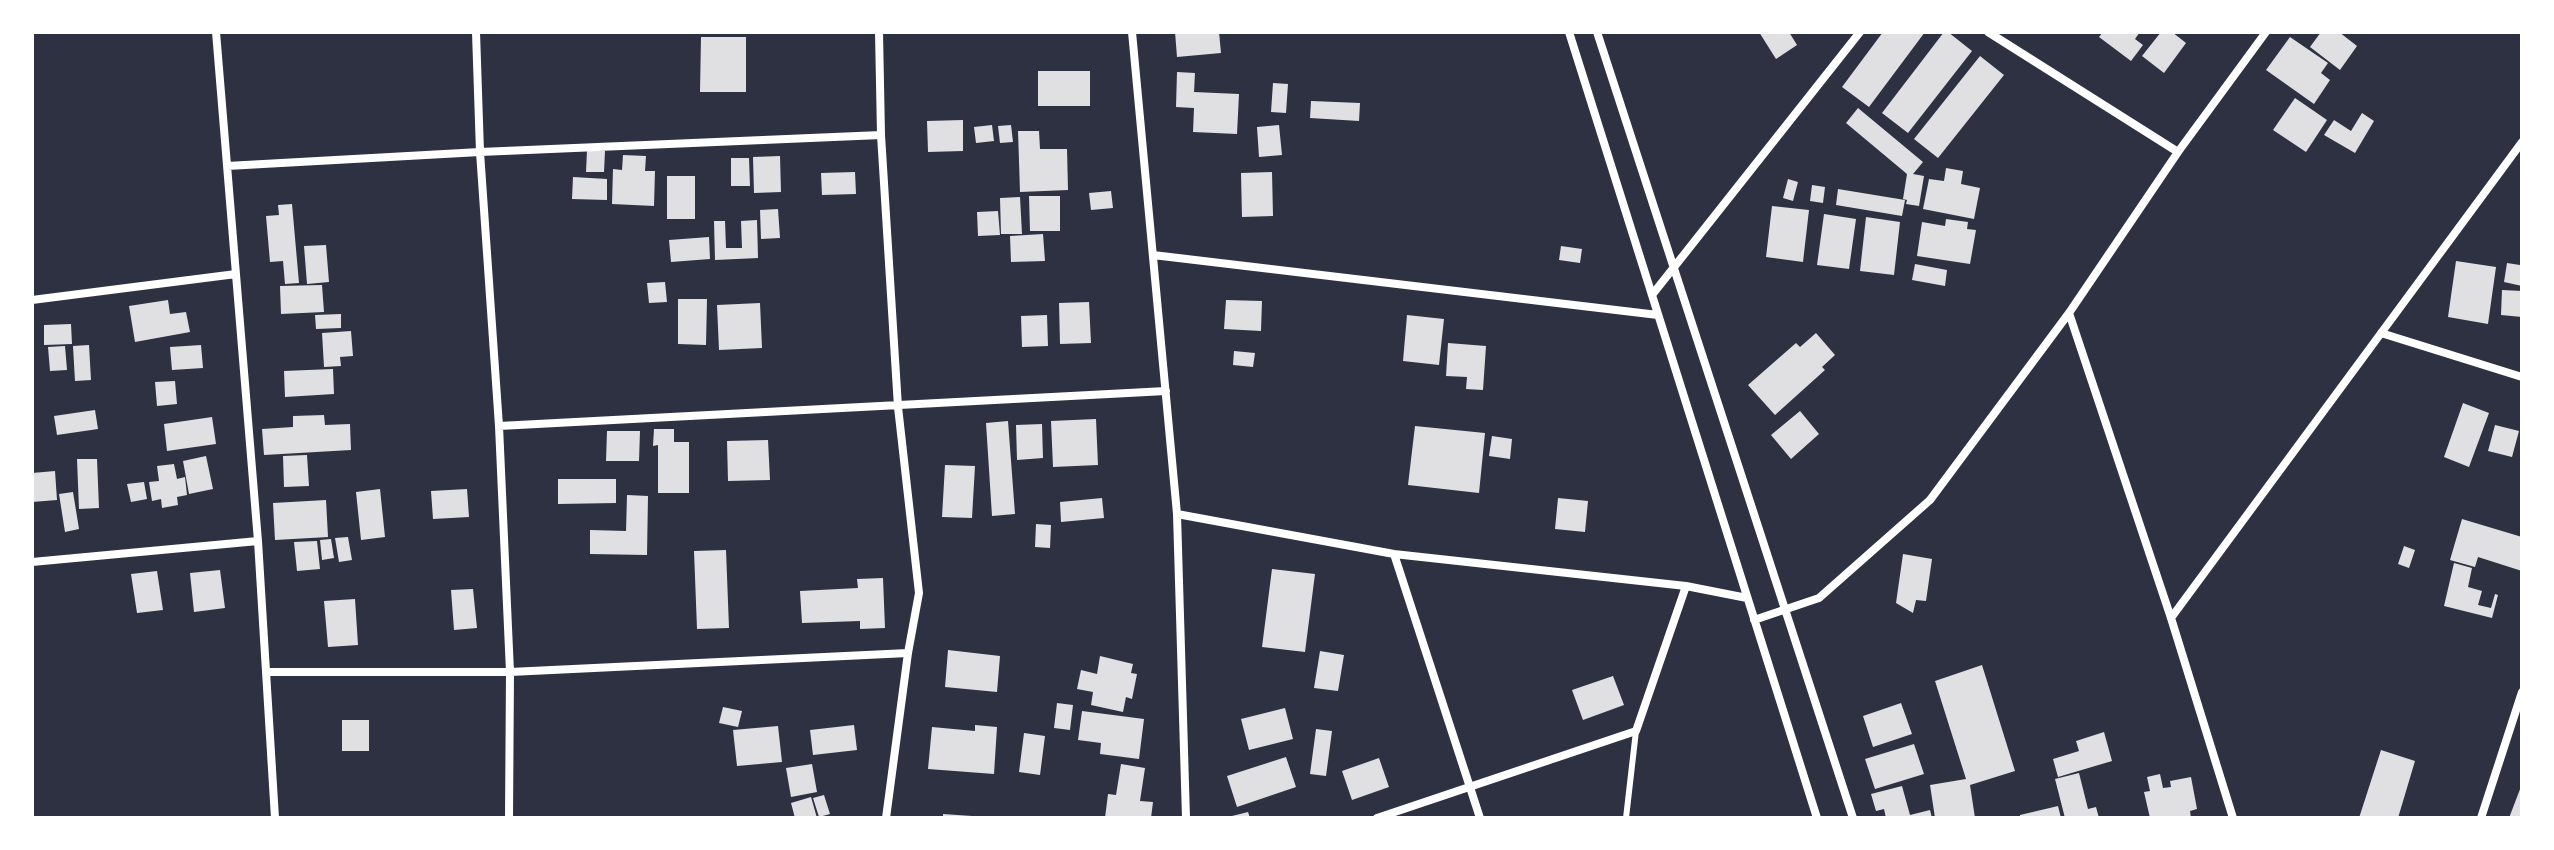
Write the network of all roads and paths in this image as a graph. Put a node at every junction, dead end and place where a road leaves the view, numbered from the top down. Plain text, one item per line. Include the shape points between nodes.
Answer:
1 (216, 32) edge
2 (476, 32) edge
3 (879, 32) edge
4 (1132, 32) edge
5 (1569, 32) edge
6 (1597, 32) edge
7 (1860, 32) edge
8 (1988, 32) edge
9 (2266, 32) edge
10 (881, 135) junction
11 (2522, 142) edge
12 (480, 152) junction
13 (2178, 152) junction
14 (227, 166) junction
15 (1153, 255) junction
16 (1673, 267) junction
17 (236, 274) junction
18 (1652, 295) junction
19 (32, 300) edge
20 (2069, 313) junction
21 (1658, 315) junction
22 (2381, 333) junction
23 (2522, 377) edge
24 (1166, 391) junction
25 (898, 407) junction
26 (499, 426) junction
27 (1177, 514) junction
28 (258, 541) junction
29 (1394, 554) junction
30 (32, 562) edge
31 (1686, 586) junction
32 (1747, 598) junction
33 (1785, 609) junction
34 (2171, 618) junction
35 (1754, 620) junction
36 (908, 653) junction
37 (266, 672) junction
38 (510, 672) junction
39 (2522, 692) edge
40 (1636, 731) junction
41 (1470, 788) junction
42 (275, 818) edge
43 (509, 818) edge
44 (886, 818) edge
45 (1186, 818) edge
46 (1377, 818) edge
47 (1480, 818) edge
48 (1626, 818) edge
49 (1817, 818) edge
50 (1853, 818) edge
51 (2233, 818) edge
52 (2481, 818) edge

1 - 14 street
2 - 12 street
3 - 10 street
4 - 15 street
5 - 18 street
6 - 16 street
7 - 16 street
8 - 13 street
9 - 13 street
10 - 12 street
10 - 25 street
11 - 22 street
12 - 14 street
12 - 26 street
13 - 20 street
14 - 17 street
15 - 21 street
15 - 24 street
16 - 18 street
16 - 33 street
17 - 19 street
17 - 28 street
18 - 21 street
20 - 33 street via 1930,500 1819,598
20 - 34 street
21 - 32 street
22 - 23 street
22 - 34 street
24 - 25 street
24 - 27 street
25 - 26 street
25 - 36 street via 919,593
26 - 38 street
27 - 29 street
27 - 45 street
28 - 30 street
28 - 37 street
29 - 31 street
29 - 41 street
31 - 32 street
31 - 40 street
32 - 35 street
33 - 35 street
33 - 50 street
34 - 51 street
35 - 49 street
36 - 38 street
36 - 44 street
37 - 38 street
37 - 42 street
38 - 43 street
39 - 52 street
40 - 41 street
40 - 48 lane
41 - 46 street
41 - 47 street

